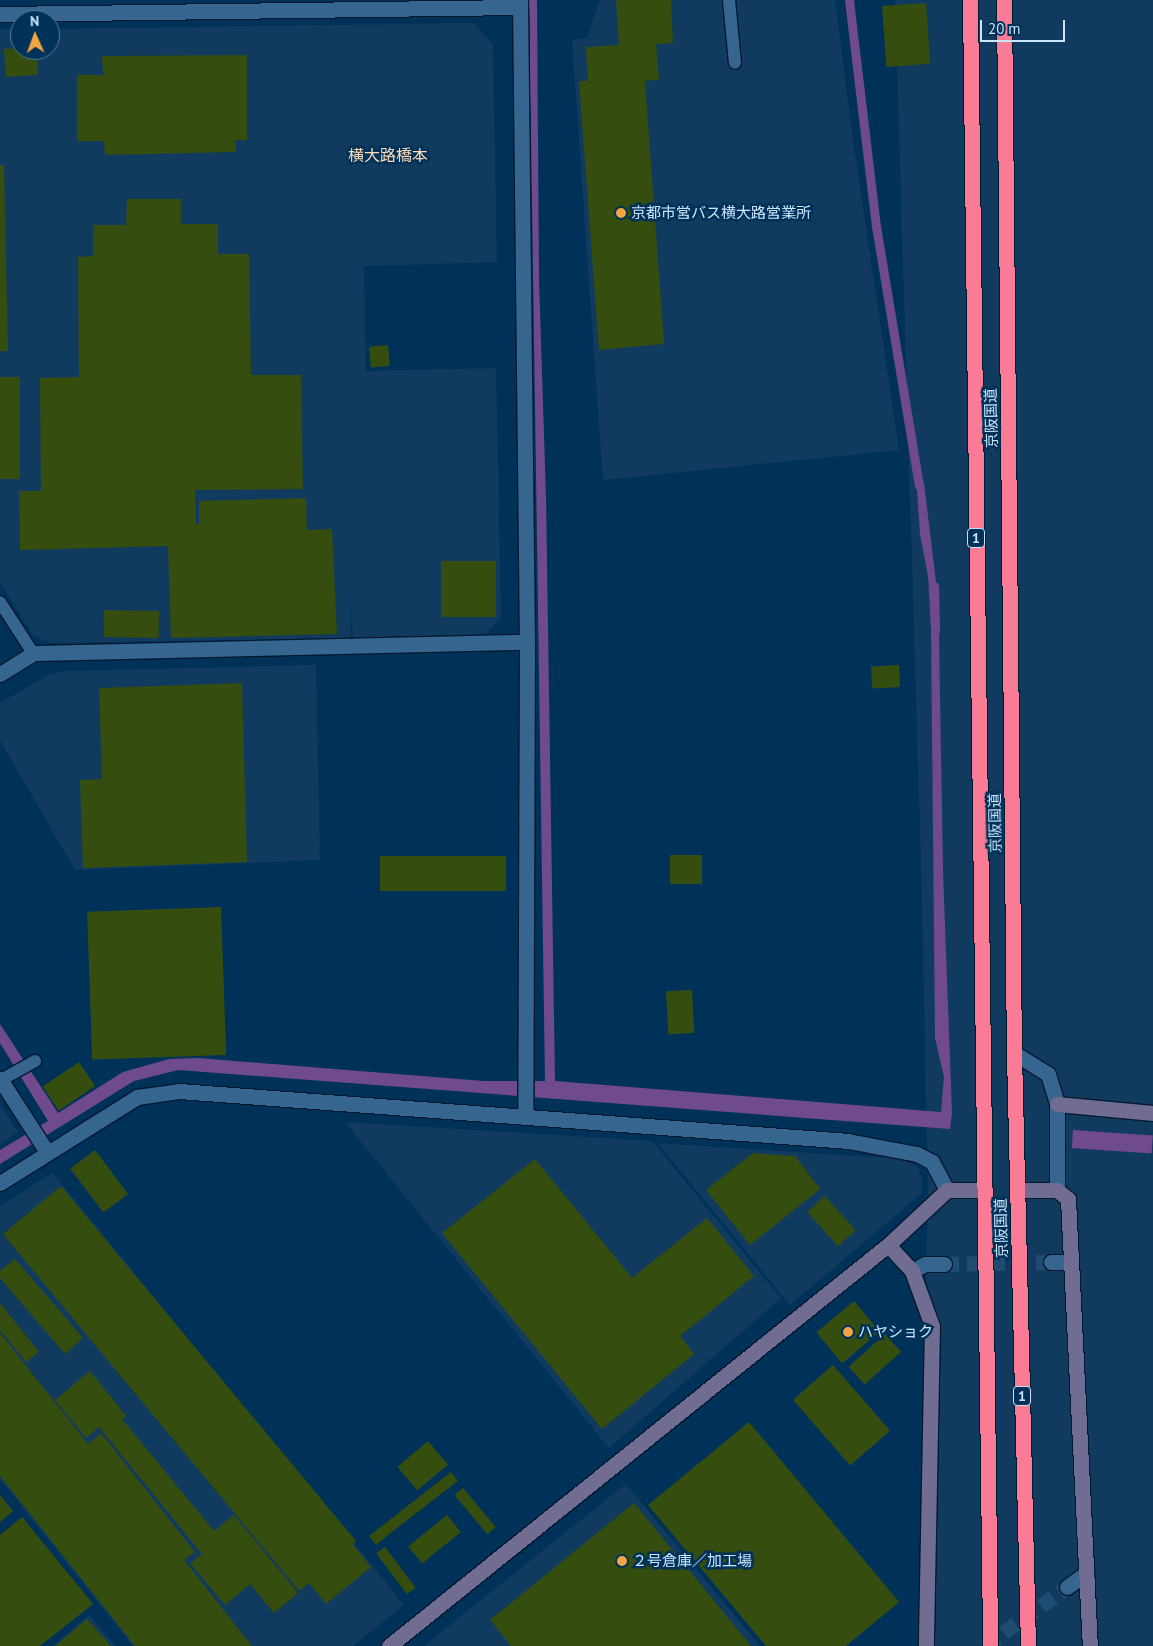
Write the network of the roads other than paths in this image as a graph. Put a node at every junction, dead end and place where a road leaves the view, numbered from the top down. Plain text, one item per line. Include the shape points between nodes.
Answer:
1 (729, 0) edge
2 (970, 0) edge
3 (1004, 0) edge
4 (520, 4) edge
5 (0, 14) edge
6 (735, 63) dead end
7 (0, 602) edge
8 (527, 642) junction
9 (33, 653) junction
10 (0, 674) edge
11 (1014, 1053) junction
12 (33, 1062) dead end
13 (0, 1079) edge
14 (1057, 1104) junction
15 (1153, 1113) edge
16 (525, 1117) junction
17 (44, 1147) junction
18 (0, 1183) edge
19 (947, 1190) junction
20 (985, 1190) junction
21 (1018, 1190) junction
22 (1057, 1190) junction
23 (888, 1244) junction
24 (1051, 1262) tunnel mouth
25 (1071, 1262) junction
26 (944, 1264) tunnel mouth
27 (912, 1271) junction
28 (1086, 1573) junction
29 (1067, 1587) tunnel mouth
30 (389, 1646) edge
31 (926, 1646) edge
32 (990, 1646) edge
33 (1028, 1646) edge
34 (1090, 1646) edge

1 - 6 lane
2 - 20 highway, 京阪国道 / 1
3 - 11 highway, 京阪国道 / 1
4 - 5 street
4 - 8 street
7 - 9 lane
8 - 9 street
8 - 16 street
9 - 10 street
11 - 14 street via 1048,1074
11 - 21 highway, 京阪国道 / 1
12 - 13 lane
13 - 17 street
14 - 15 street
14 - 22 street
16 - 17 street via 179,1092 137,1097
16 - 19 street via 848,1141 917,1154 932,1162
17 - 18 street
19 - 20 street
19 - 23 street
20 - 32 highway, 京阪国道 / 1
21 - 22 street
21 - 33 highway, 京阪国道 / 1
22 - 25 street via 1068,1199
23 - 27 street
23 - 30 street
24 - 25 street
25 - 28 street
26 - 27 street via 926,1264
27 - 31 street via 932,1326
28 - 29 street
28 - 34 street

